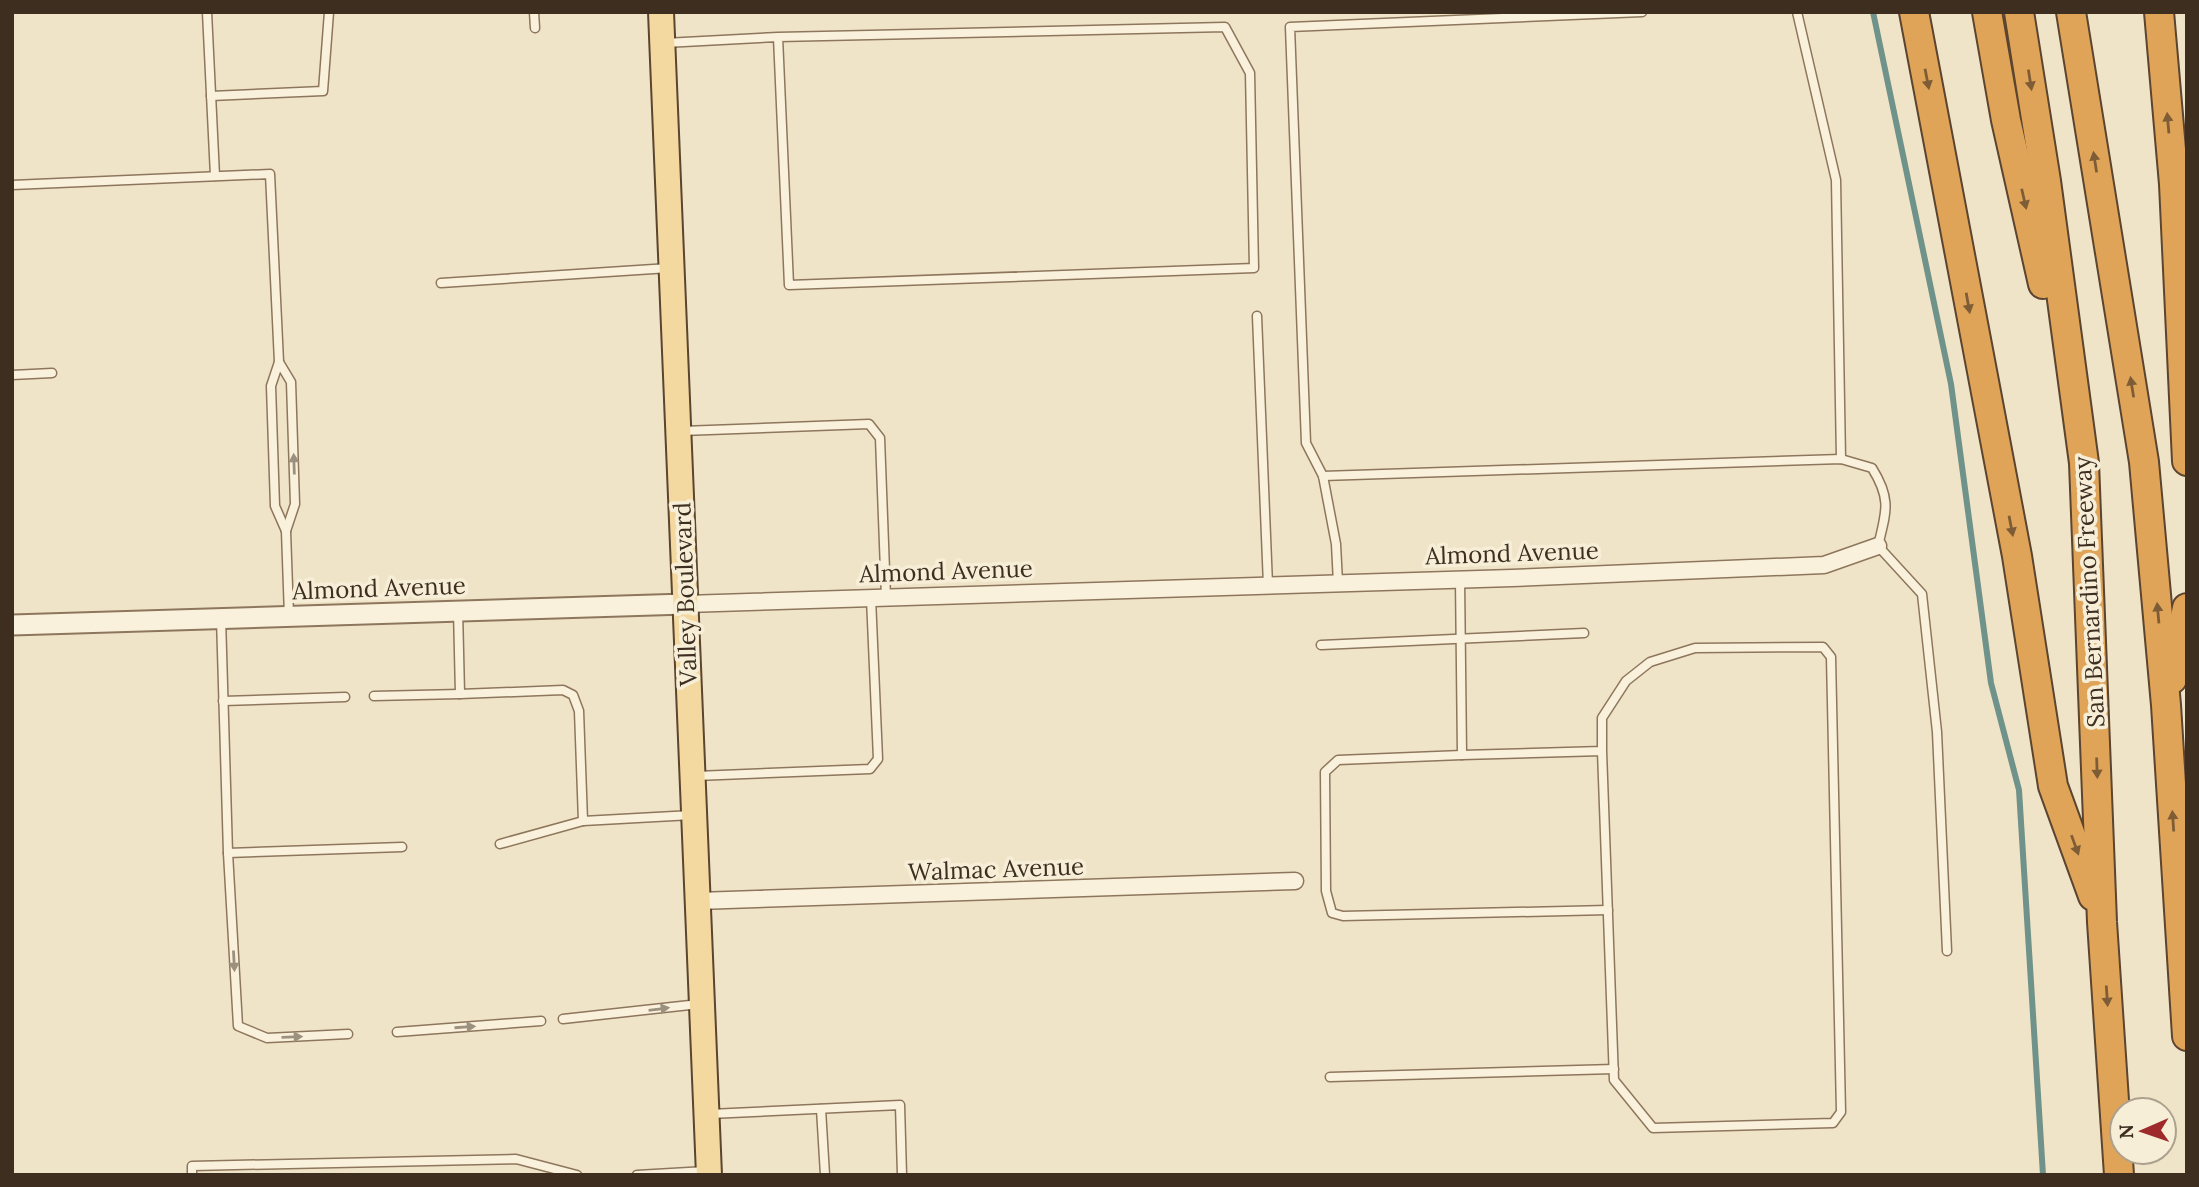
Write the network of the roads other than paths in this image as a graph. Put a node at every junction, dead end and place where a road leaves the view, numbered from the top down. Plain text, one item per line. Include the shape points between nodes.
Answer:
1 (207, 12) edge
2 (329, 12) edge
3 (534, 12) edge
4 (661, 12) edge
5 (1642, 12) edge
6 (1797, 12) edge
7 (1914, 12) edge
8 (1987, 12) edge
9 (2019, 12) edge
10 (2071, 12) edge
11 (2159, 12) edge
12 (535, 28) dead end
13 (778, 37) junction
14 (663, 43) junction
15 (211, 96) junction
16 (215, 176) junction
17 (12, 185) edge
18 (672, 268) junction
19 (440, 283) dead end
20 (1257, 316) dead end
21 (279, 362) junction
22 (52, 373) dead end
23 (12, 375) edge
24 (678, 432) junction
25 (1840, 459) junction
26 (2187, 461) edge
27 (2084, 463) junction
28 (1323, 476) junction
29 (286, 531) junction
30 (1878, 546) junction
31 (1460, 579) junction
32 (1338, 583) junction
33 (1268, 585) junction
34 (879, 598) junction
35 (686, 604) junction
36 (2187, 608) edge
37 (458, 610) junction
38 (289, 616) junction
39 (221, 618) junction
40 (12, 625) edge
41 (1584, 633) dead end
42 (1461, 639) junction
43 (1321, 645) dead end
44 (460, 694) junction
45 (374, 696) dead end
46 (345, 697) dead end
47 (223, 701) junction
48 (2166, 705) junction
49 (1602, 751) junction
50 (1462, 755) junction
51 (693, 776) junction
52 (694, 815) junction
53 (583, 821) junction
54 (500, 844) dead end
55 (402, 847) dead end
56 (228, 853) junction
57 (1295, 881) dead end
58 (698, 901) junction
59 (1608, 910) junction
60 (2102, 922) junction
61 (1947, 951) dead end
62 (702, 1004) junction
63 (564, 1019) dead end
64 (541, 1021) dead end
65 (397, 1032) dead end
66 (348, 1034) dead end
67 (2187, 1035) edge
68 (1614, 1069) junction
69 (1330, 1077) dead end
70 (821, 1109) junction
71 (707, 1115) junction
72 (709, 1173) edge
73 (192, 1175) edge
74 (577, 1175) edge
75 (637, 1175) edge
76 (825, 1175) edge
77 (902, 1175) edge
78 (2119, 1175) edge

1 - 15 lane
2 - 15 lane via 323,91
3 - 12 lane
4 - 14 main road, Valley Boulevard
5 - 28 lane via 1290,27 1306,443
6 - 25 lane via 1836,180
7 -> 60 highway via 2017,556 2053,786
8 -> 27 highway via 2006,120
9 -> 27 highway, San Bernardino Freeway
48 -> 10 highway via 2144,462
26 -> 11 highway via 2174,184
13 - 13 lane via 1225,27 1250,73 1254,268 789,285
13 - 14 lane
14 - 18 main road, Valley Boulevard
15 - 16 lane
16 - 17 lane
16 - 21 lane via 270,174
18 - 19 lane
18 - 24 main road, Valley Boulevard
20 - 33 lane
21 - 29 lane via 271,386 275,506
29 -> 21 lane via 295,504 291,382
22 - 23 lane
24 - 34 lane via 869,424 880,438
24 - 35 main road, Valley Boulevard
25 - 28 lane
25 - 30 lane via 1872,468 1881,482 1887,505
27 -> 60 highway, San Bernardino Freeway
28 - 32 lane
29 - 38 lane
30 - 31 street, Almond Avenue via 1824,565
30 - 61 lane via 1922,594 1937,732
31 - 32 street, Almond Avenue
31 - 42 lane
32 - 33 street, Almond Avenue
33 - 34 street, Almond Avenue
34 - 35 street, Almond Avenue
34 - 51 lane via 878,760 870,769
35 - 37 street, Almond Avenue
35 - 51 main road, Valley Boulevard
36 - 48 highway
37 - 38 street, Almond Avenue
37 - 44 lane
38 - 39 street, Almond Avenue
39 - 40 street, Almond Avenue
39 - 47 lane
41 - 42 lane
42 - 43 lane
42 - 50 lane
44 - 45 lane
44 - 53 lane via 563,690 573,695 579,711
46 - 47 lane
47 - 56 lane
67 -> 48 highway
49 - 50 lane
49 - 59 lane
49 - 68 lane via 1602,718 1626,681 1650,662 1695,648 1823,647 1831,657 1840,1112 1833,1123 1653,1128 1614,1080
50 - 59 lane via 1338,761 1325,772 1326,891 1332,913
51 - 52 main road, Valley Boulevard
52 - 53 lane
52 - 58 main road, Valley Boulevard
53 - 54 lane
55 - 56 lane
56 -> 66 lane via 238,1026 267,1038
57 - 58 street, Walmac Avenue
58 - 62 main road, Valley Boulevard
59 - 68 lane
60 -> 78 highway, San Bernardino Freeway
63 -> 62 lane
62 - 71 main road, Valley Boulevard
65 -> 64 lane
68 - 69 lane
70 - 71 lane
70 - 76 lane
70 - 77 lane via 900,1105
71 - 72 main road, Valley Boulevard
72 - 75 lane
73 - 74 lane via 192,1166 516,1159

